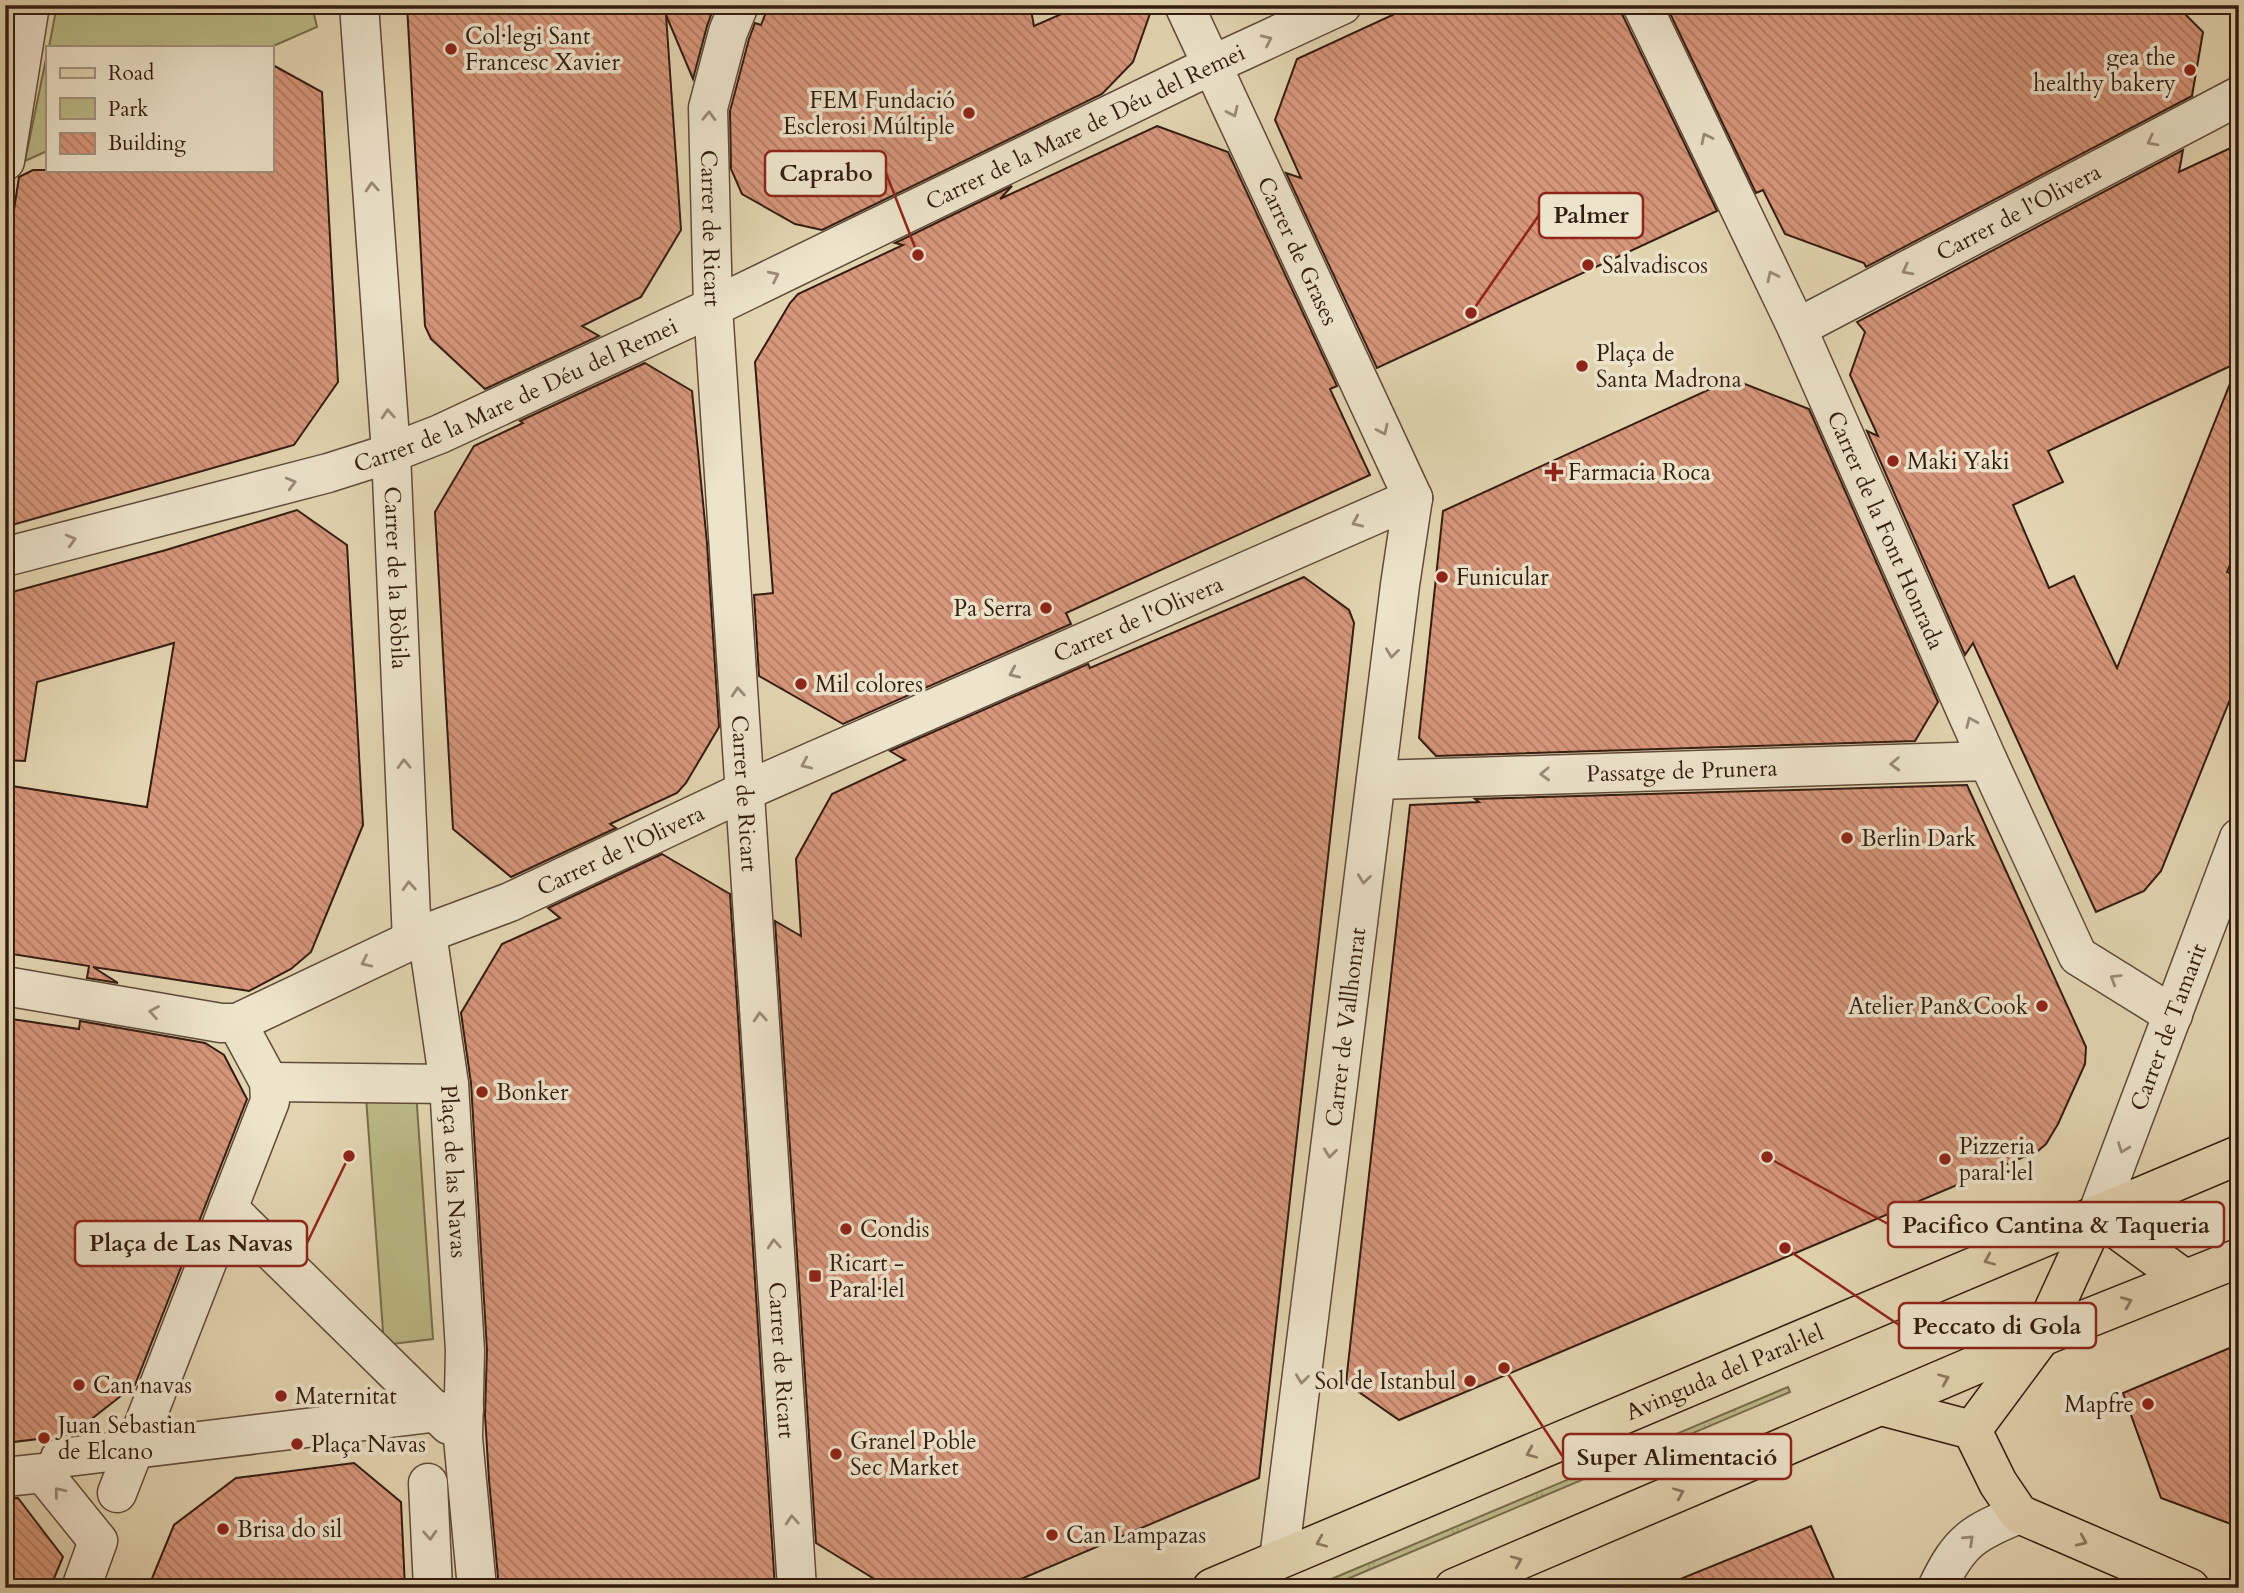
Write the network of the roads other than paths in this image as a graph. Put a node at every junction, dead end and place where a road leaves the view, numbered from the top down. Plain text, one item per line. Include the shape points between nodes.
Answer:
1 (30, 5) edge
2 (359, 5) edge
3 (739, 5) edge
4 (1184, 5) edge
5 (1342, 5) edge
6 (1642, 5) edge
7 (1212, 65) junction
8 (2239, 96) edge
9 (5, 161) edge
10 (713, 307) junction
11 (1797, 328) junction
12 (391, 453) junction
13 (1413, 498) junction
14 (5, 557) edge
15 (1988, 761) junction
16 (1376, 779) junction
17 (745, 791) junction
18 (2239, 838) edge
19 (420, 937) junction
20 (5, 986) edge
21 (2173, 1015) junction
22 (237, 1023) junction
23 (269, 1082) junction
24 (449, 1084) junction
25 (2239, 1155) edge
26 (228, 1208) junction
27 (2097, 1215) junction
28 (2239, 1258) edge
29 (2186, 1279) junction
30 (2041, 1337) junction
31 (1881, 1406) junction
32 (454, 1420) junction
33 (1972, 1430) junction
34 (135, 1448) junction
35 (60, 1458) dead end
36 (5, 1477) edge
37 (428, 1483) dead end
38 (117, 1493) dead end
39 (2019, 1514) junction
40 (1279, 1559) junction
41 (81, 1588) edge
42 (433, 1588) edge
43 (477, 1588) edge
44 (797, 1588) edge
45 (1212, 1588) edge
46 (1454, 1588) edge
47 (1937, 1588) edge
48 (2190, 1588) edge

1 - 9 street
12 -> 2 street, Carrer de la Bòbila
10 -> 3 street, Carrer de Ricart via 708,108
4 - 7 street, Carrer de Grases
7 -> 5 street, Carrer de la Mare de Déu del Remei
11 -> 6 street, Carrer de la Font Honrada
10 -> 7 street, Carrer de la Mare de Déu del Remei
7 -> 13 street, Carrer de Grases
8 -> 11 street, Carrer de l'Olivera
10 - 12 street, Carrer de la Mare de Déu del Remei
17 -> 10 street, Carrer de Ricart
15 -> 11 street, Carrer de la Font Honrada
14 -> 12 street, Carrer de la Mare de Déu del Remei
19 -> 12 street, Carrer de la Bòbila
13 -> 16 street, Carrer de Vallhonrat
13 -> 17 street, Carrer de l'Olivera
15 -> 16 street, Passatge de Prunera
21 -> 15 street, Carrer de la Font Honrada via 2078,956
16 -> 40 street, Carrer de Vallhonrat
17 - 19 street, Carrer de l'Olivera via 510,902
44 -> 17 street, Carrer de Ricart
18 - 21 street, Carrer de Tamarit
19 -> 22 street, Carrer de l'Olivera
19 - 24 street, Plaça de las Navas
22 -> 20 street
21 -> 27 street, Carrer de Tamarit
22 - 23 street
23 - 24 street
23 - 26 street via 270,1101
24 - 32 street, Plaça de las Navas via 465,1350
25 - 27 main road, Avinguda del Paral·lel
26 - 32 street
26 - 34 street
27 - 29 main road
27 - 30 main road
27 -> 40 main road, Avinguda del Paral·lel
28 - 29 main road
30 -> 29 main road
31 -> 30 main road
30 - 33 main road
31 - 33 main road
46 -> 31 main road
32 - 34 street
32 - 43 street, Plaça de las Navas
33 - 39 main road
34 - 35 street
34 - 38 street
41 -> 36 street via 98,1541 43,1473
37 -> 42 street
47 -> 39 street via 1965,1543 1980,1530
39 -> 48 main road
40 - 45 main road, Avinguda del Paral·lel

